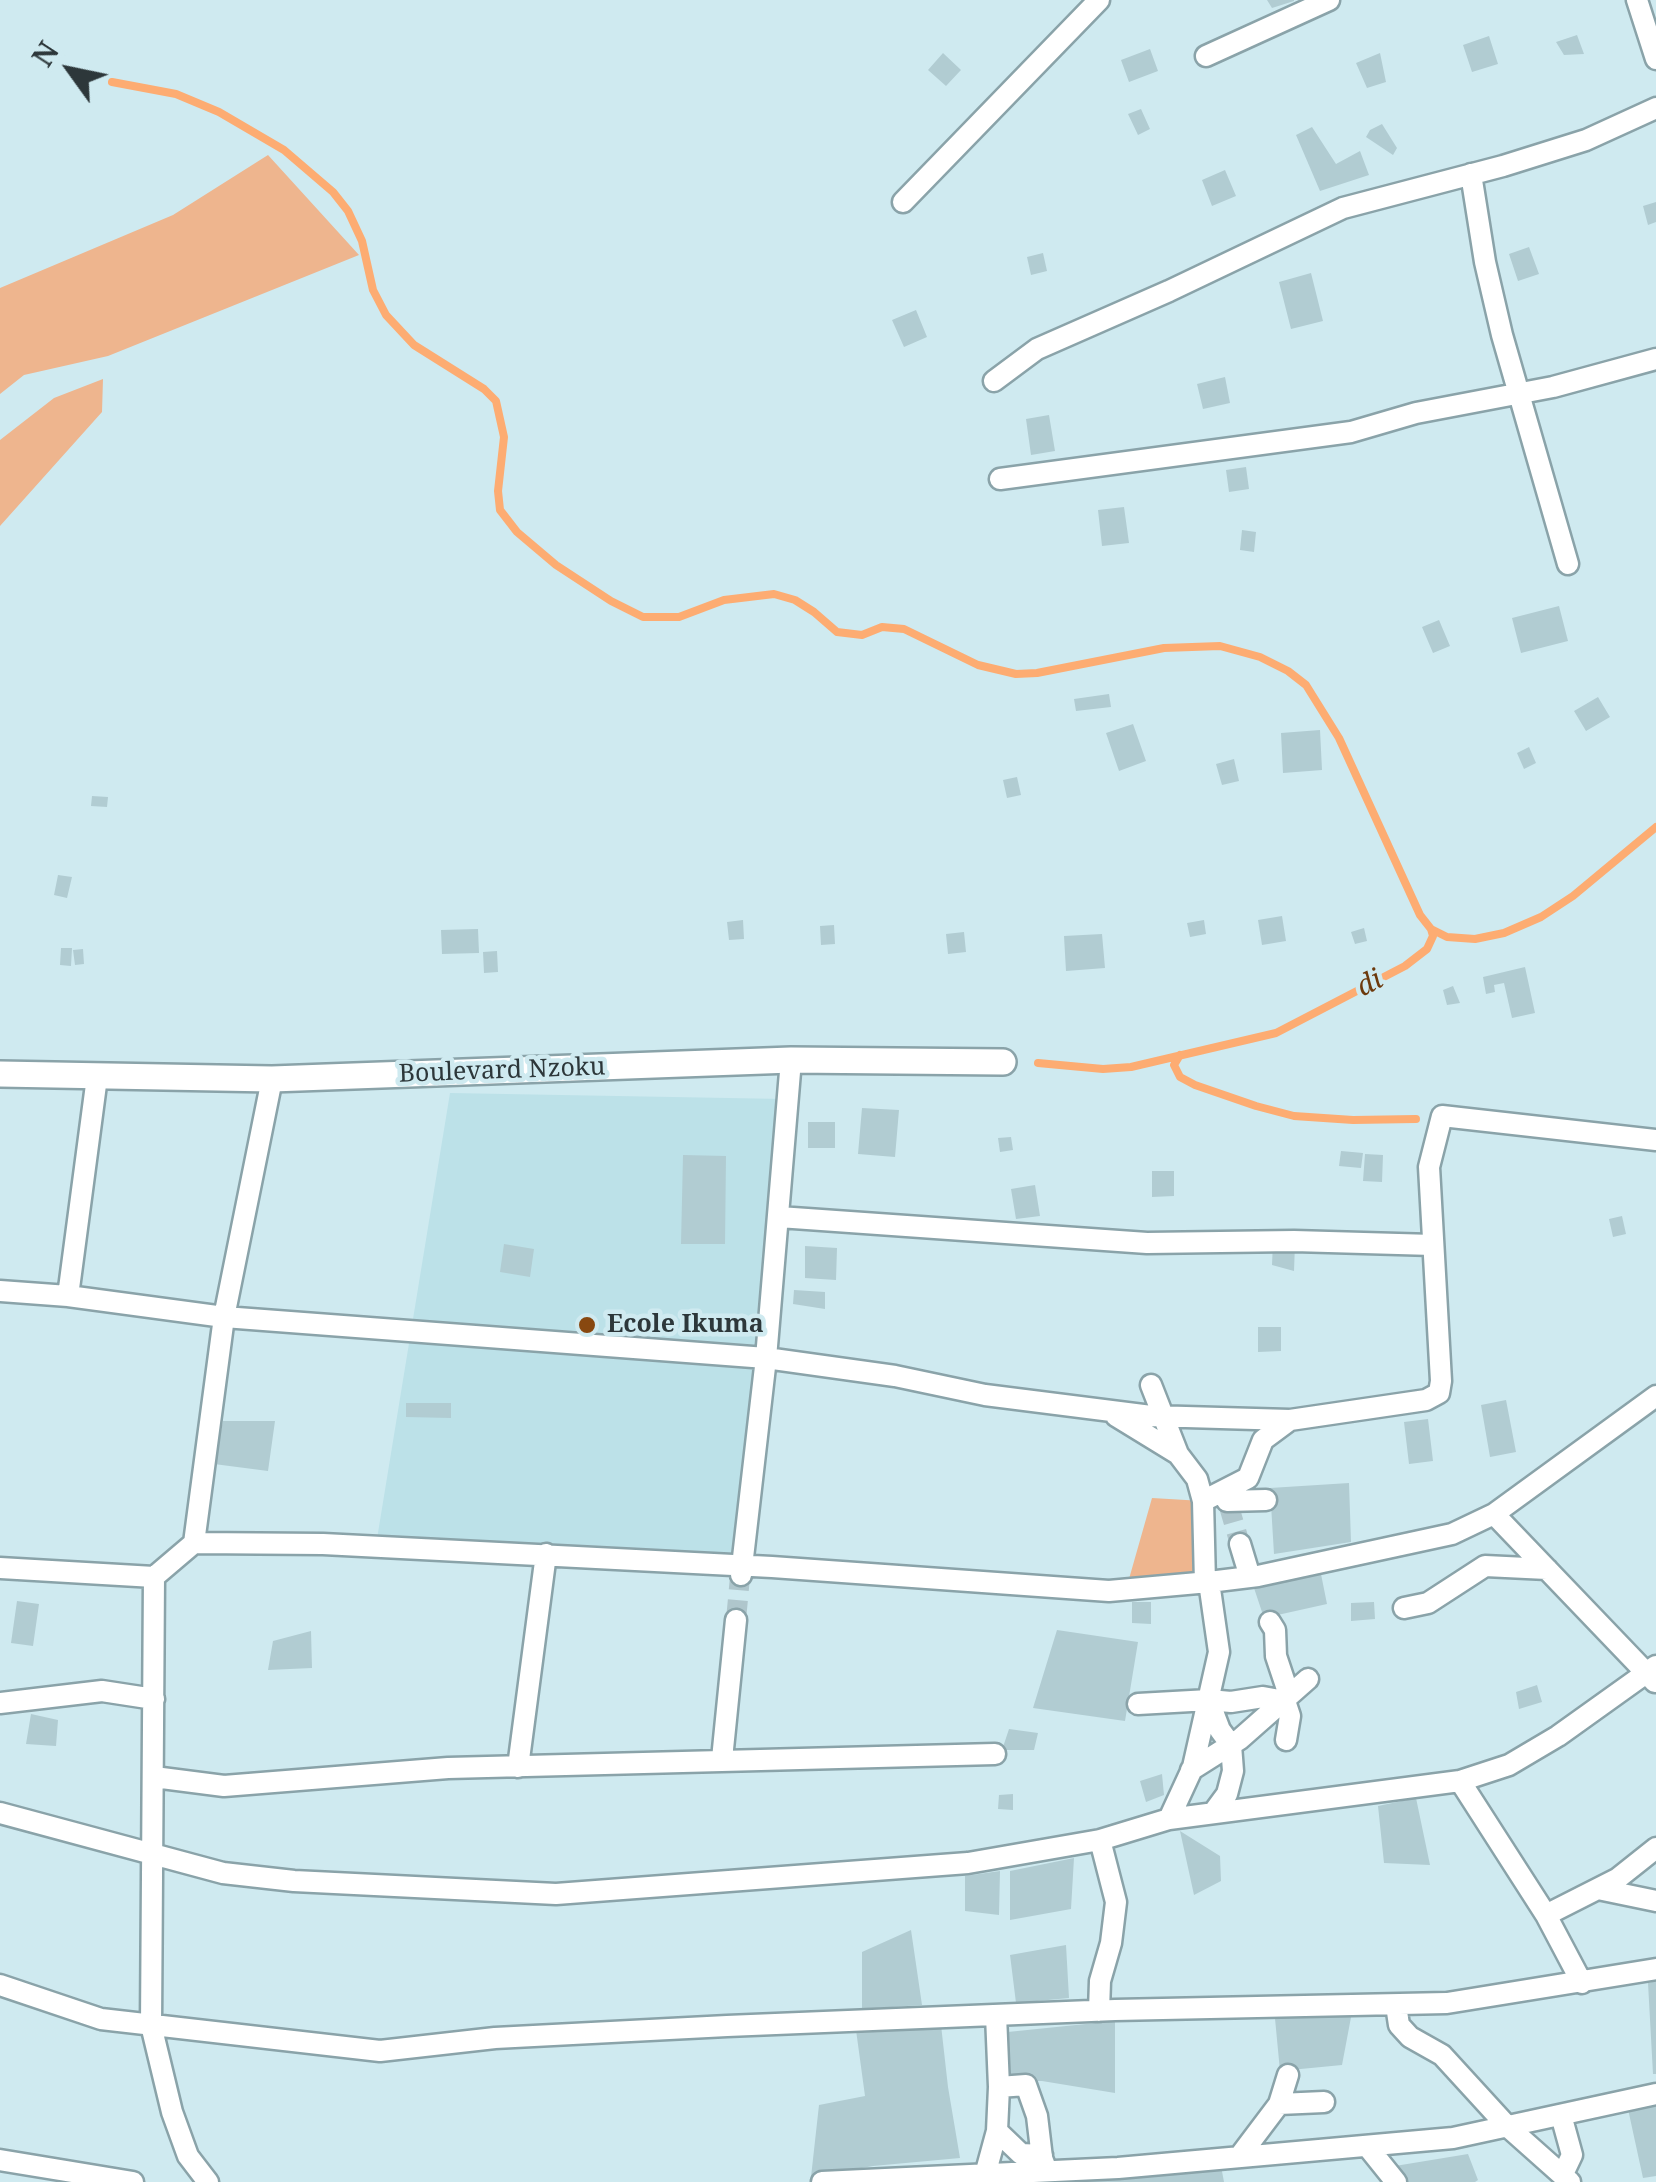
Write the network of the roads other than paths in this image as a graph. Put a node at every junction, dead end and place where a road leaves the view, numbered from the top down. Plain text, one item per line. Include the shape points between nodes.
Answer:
1 (1099, 0) edge
2 (1330, 0) edge
3 (1637, 0) edge
4 (1206, 56) dead end
5 (1656, 59) edge
6 (1656, 108) edge
7 (1470, 174) junction
8 (902, 202) dead end
9 (1656, 359) edge
10 (994, 381) dead end
11 (1519, 394) junction
12 (1000, 480) dead end
13 (1568, 564) dead end
14 (791, 1060) junction
15 (1003, 1062) dead end
16 (0, 1074) edge
17 (97, 1077) junction
18 (272, 1079) junction
19 (1656, 1140) edge
20 (779, 1218) junction
21 (1434, 1245) junction
22 (0, 1291) edge
23 (68, 1296) junction
24 (224, 1317) junction
25 (766, 1358) junction
26 (1152, 1384) dead end
27 (1656, 1396) edge
28 (1107, 1410) junction
29 (1163, 1416) junction
30 (1290, 1420) junction
31 (1178, 1454) junction
32 (1226, 1499) junction
33 (1266, 1500) dead end
34 (1203, 1502) junction
35 (1494, 1514) junction
36 (194, 1543) junction
37 (1240, 1544) tunnel mouth
38 (546, 1554) junction
39 (0, 1568) edge
40 (1547, 1569) junction
41 (741, 1572) junction
42 (1250, 1577) junction
43 (154, 1578) junction
44 (1207, 1582) junction
45 (1404, 1608) dead end
46 (736, 1620) tunnel mouth
47 (1270, 1622) dead end
48 (1653, 1674) edge
49 (1308, 1678) dead end
50 (1287, 1698) junction
51 (154, 1699) junction
52 (1208, 1700) junction
53 (0, 1703) edge
54 (1138, 1704) dead end
55 (1286, 1740) dead end
56 (1230, 1744) junction
57 (994, 1754) dead end
58 (722, 1758) junction
59 (518, 1767) junction
60 (1192, 1770) junction
61 (154, 1777) junction
62 (1460, 1781) junction
63 (0, 1813) edge
64 (1213, 1813) junction
65 (1169, 1819) junction
66 (1100, 1840) junction
67 (1656, 1848) edge
68 (153, 1854) junction
69 (1598, 1889) junction
70 (1656, 1901) edge
71 (1546, 1914) junction
72 (1655, 1968) edge
73 (1582, 1983) junction
74 (0, 1985) edge
75 (1396, 2005) junction
76 (1098, 2011) junction
77 (996, 2015) junction
78 (151, 2025) junction
79 (1288, 2075) dead end
80 (999, 2088) junction
81 (1656, 2094) edge
82 (1324, 2102) dead end
83 (1278, 2104) junction
84 (1562, 2115) junction
85 (1508, 2126) junction
86 (997, 2131) junction
87 (1367, 2146) junction
88 (1239, 2157) junction
89 (0, 2160) edge
90 (1044, 2163) junction
91 (23, 2173) edge
92 (985, 2174) junction
93 (1567, 2178) edge
94 (132, 2182) edge
95 (208, 2182) edge
96 (822, 2182) edge
97 (1396, 2182) edge

1 - 8 street
2 - 4 street
3 - 5 street
6 - 7 street via 1586,140
7 - 10 street via 1343,208 1037,350
7 - 11 street
9 - 11 street
11 - 12 street via 1352,432
11 - 13 street
14 - 15 street, Boulevard Nzoku
14 - 18 street, Boulevard Nzoku
14 - 20 street
16 - 17 street, Boulevard Nzoku
17 - 18 street, Boulevard Nzoku
17 - 23 street
18 - 24 street
19 - 21 street via 1442,1116 1429,1166
20 - 21 street via 1147,1243
20 - 25 street
21 - 30 street via 1439,1394
22 - 23 street
23 - 24 street
24 - 25 street
24 - 36 street
25 - 28 street
25 - 41 street
26 - 29 street
27 - 35 street
28 - 29 street
28 - 31 street
29 - 30 street
29 - 31 street
30 - 32 street via 1262,1440 1248,1478
31 - 34 street via 1197,1479
32 - 33 street
32 - 34 street
34 - 44 street
35 - 40 street
35 - 42 street via 1452,1534
36 - 38 street
36 - 43 street
37 - 42 street
38 - 41 street
38 - 59 street
39 - 43 street
40 - 45 street via 1485,1566 1428,1603
40 - 48 street
41 - 44 street via 1109,1592
42 - 44 street
43 - 51 street
44 - 52 street via 1220,1652
46 - 58 street
47 - 50 street
48 - 62 street via 1509,1765
49 - 50 street
50 - 52 street
50 - 55 street
50 - 56 street
51 - 53 street via 102,1691
51 - 61 street
52 - 54 street
52 - 56 street
52 - 60 street
56 - 60 street
56 - 64 street via 1232,1771
57 - 58 street
58 - 59 street
59 - 61 street via 224,1786
60 - 65 street
61 - 68 street
62 - 64 street
62 - 71 street
63 - 68 street
64 - 65 street
65 - 66 street
66 - 68 street via 968,1863 556,1894 294,1881 223,1873
66 - 76 street via 1116,1902
67 - 69 street
68 - 78 street
69 - 70 street
69 - 71 street
71 - 73 street
72 - 73 street
73 - 75 street via 1448,2004
74 - 78 street via 101,2019
75 - 76 street
75 - 85 street via 1399,2025 1410,2038 1442,2055
76 - 77 street
77 - 78 street via 495,2038 380,2050
77 - 80 street
78 - 95 street via 172,2112 188,2156
79 - 83 street
80 - 86 street
80 - 90 street via 1026,2085
81 - 84 street
82 - 83 street
83 - 88 street
84 - 85 street
84 - 93 street via 1572,2155
85 - 87 street
85 - 93 street
86 - 90 street via 1021,2154
86 - 92 street
87 - 88 street
87 - 97 street
88 - 90 street
89 - 91 street
90 - 92 street
91 - 94 street
92 - 96 street

